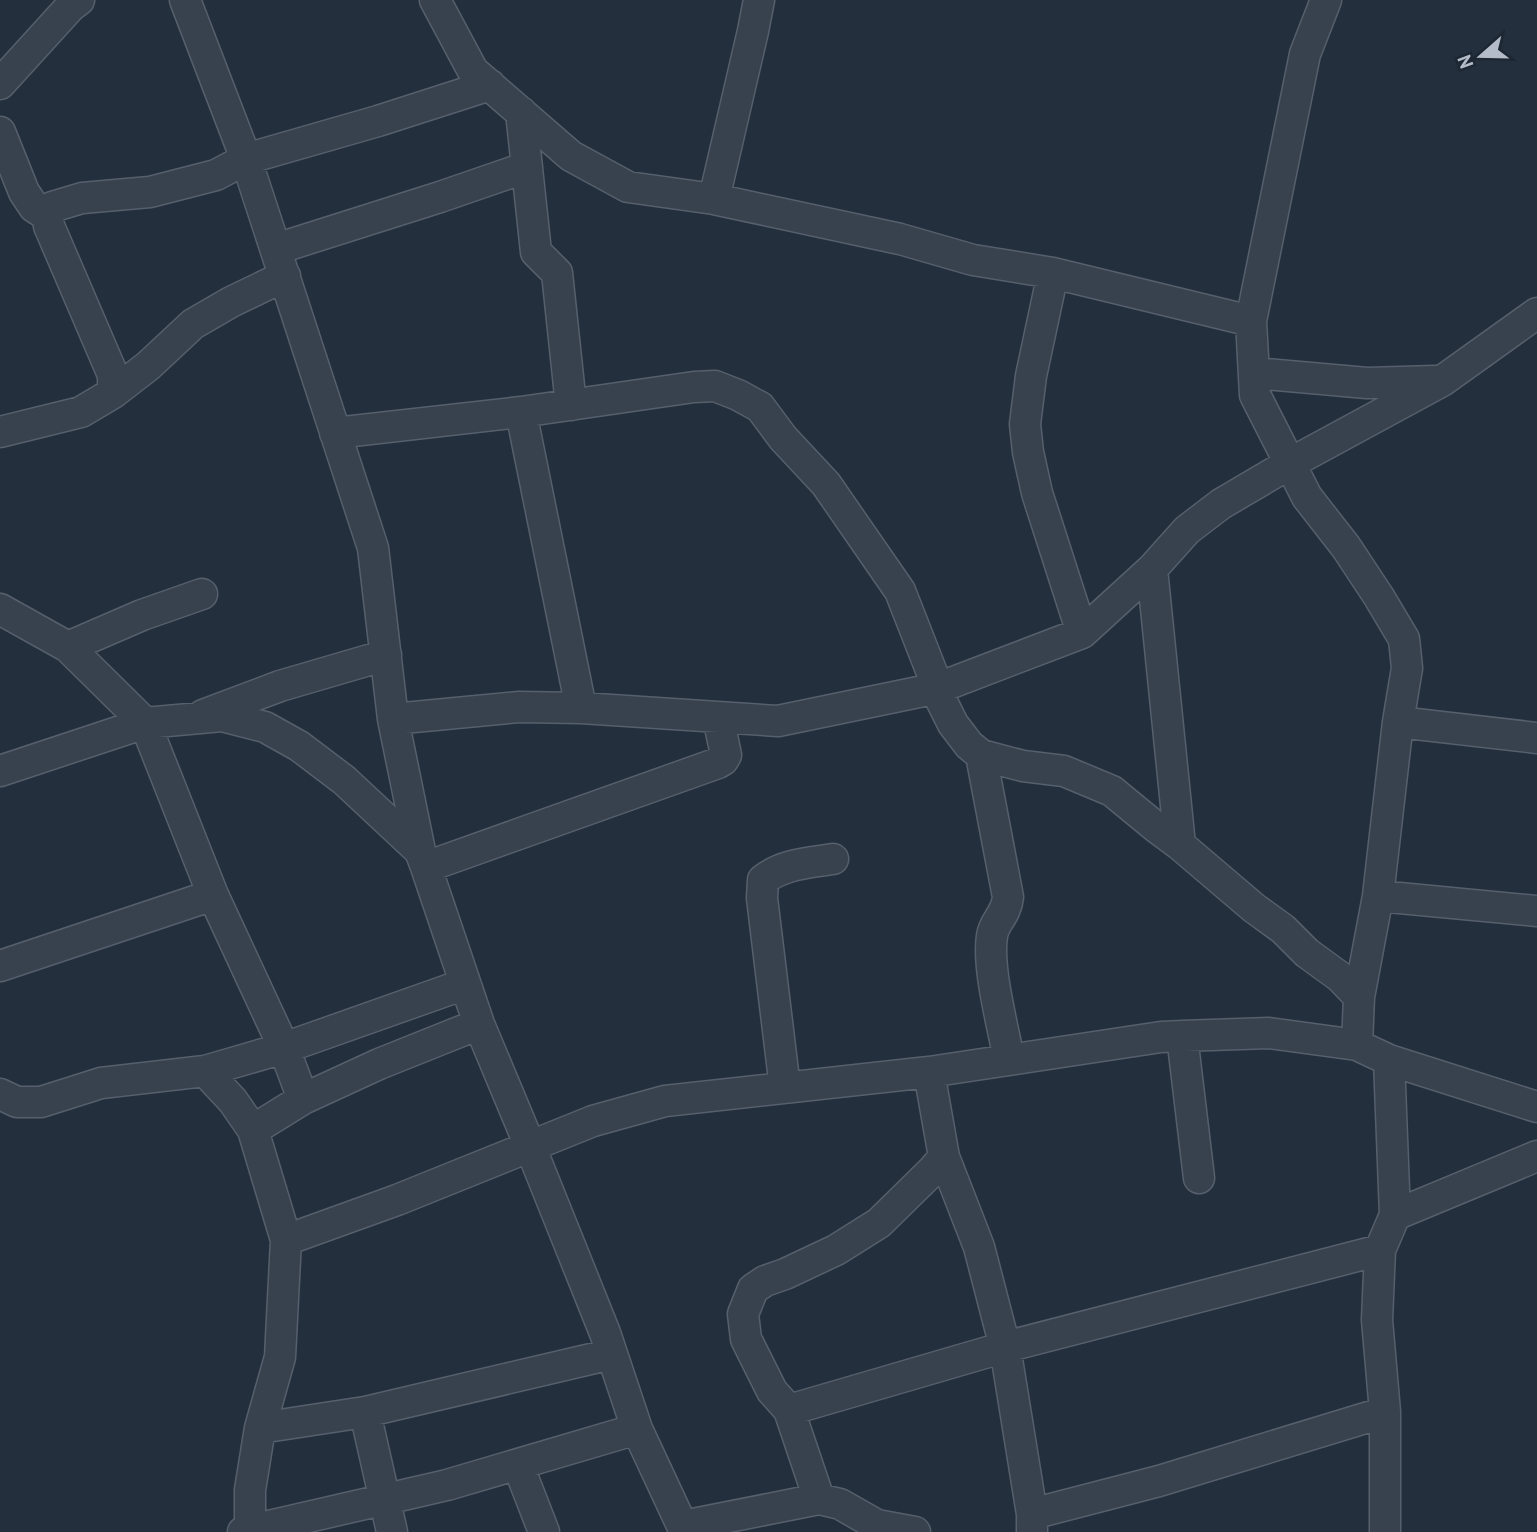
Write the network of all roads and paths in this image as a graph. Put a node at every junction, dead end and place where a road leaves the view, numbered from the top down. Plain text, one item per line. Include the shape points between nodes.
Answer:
1 (79, 0) edge
2 (185, 0) edge
3 (435, 0) edge
4 (759, 0) edge
5 (1326, 0) edge
6 (0, 84) edge
7 (490, 85) junction
8 (521, 112) junction
9 (0, 132) edge
10 (246, 159) junction
11 (527, 167) junction
12 (713, 199) junction
13 (48, 216) junction
14 (280, 263) junction
15 (1053, 273) junction
16 (1537, 313) edge
17 (1251, 321) junction
18 (1254, 373) junction
19 (1442, 381) junction
20 (113, 393) junction
21 (571, 405) junction
22 (521, 412) junction
23 (0, 432) edge
24 (335, 433) junction
25 (1289, 464) junction
26 (1152, 569) junction
27 (202, 594) dead end
28 (0, 610) edge
29 (1082, 633) junction
30 (68, 647) junction
31 (386, 655) junction
32 (938, 688) junction
33 (581, 708) junction
34 (718, 717) junction
35 (192, 719) junction
36 (393, 719) junction
37 (1398, 722) junction
38 (145, 723) junction
39 (1537, 738) edge
40 (981, 755) junction
41 (0, 771) edge
42 (1180, 845) junction
43 (423, 859) junction
44 (833, 859) dead end
45 (213, 895) junction
46 (1378, 896) junction
47 (1537, 911) edge
48 (0, 966) edge
49 (465, 984) junction
50 (1359, 997) junction
51 (479, 1024) junction
52 (1182, 1036) junction
53 (1357, 1045) junction
54 (284, 1048) junction
55 (1009, 1060) junction
56 (1389, 1060) junction
57 (205, 1071) junction
58 (929, 1072) junction
59 (785, 1088) junction
60 (0, 1094) edge
61 (303, 1099) junction
62 (1537, 1107) edge
63 (253, 1130) junction
64 (530, 1146) junction
65 (1537, 1156) edge
66 (944, 1157) junction
67 (1199, 1178) dead end
68 (1395, 1215) junction
69 (286, 1240) junction
70 (1380, 1250) junction
71 (1005, 1347) junction
72 (612, 1354) junction
73 (789, 1410) junction
74 (365, 1412) junction
75 (1385, 1412) junction
76 (260, 1428) junction
77 (637, 1429) junction
78 (518, 1465) junction
79 (385, 1499) junction
80 (819, 1499) junction
81 (1032, 1523) edge
82 (684, 1529) edge
83 (248, 1531) edge
84 (392, 1532) edge
85 (544, 1532) edge
86 (915, 1532) edge
87 (1385, 1532) edge

1 - 6 street
2 - 10 street
3 - 7 street via 473,71
4 - 12 street
5 - 17 street via 1305,54
7 - 8 street
7 - 10 street
8 - 11 street
8 - 12 street via 571,156 628,187
9 - 13 street via 24,192 34,207
10 - 13 street via 216,175 150,192 64,203 52,207
10 - 14 street
11 - 14 street via 440,197
11 - 21 street via 536,252 557,273
12 - 15 street via 900,239 973,260
13 - 20 street via 113,375
14 - 20 street via 231,302 193,324
14 - 24 street
15 - 17 street
15 - 29 street via 1025,424 1037,493
16 - 19 street
17 - 18 street
18 - 19 street via 1367,383
18 - 25 street via 1255,395
19 - 25 street
20 - 23 street via 81,412
21 - 22 street
21 - 32 street via 715,386 760,407 826,484 900,591
22 - 24 street
22 - 33 street
24 - 31 street via 373,548
25 - 26 street via 1187,530
25 - 37 street via 1404,639 1407,668
26 - 29 street
26 - 42 street
27 - 30 street
28 - 30 street
29 - 32 street
30 - 38 street
31 - 35 street via 280,686
31 - 36 street
32 - 34 street via 778,721
32 - 40 street via 953,724
33 - 34 street
33 - 36 street via 519,707
34 - 43 street via 726,755 723,761
35 - 38 street
35 - 43 street via 222,716 265,727 299,746 344,780
36 - 43 street
37 - 39 street
37 - 46 street
38 - 41 street
38 - 45 street
40 - 42 street via 1064,771 1112,791
40 - 55 street via 1008,897 991,940 992,971
42 - 50 street
43 - 49 street
44 - 59 street via 791,865 762,880
45 - 48 street
45 - 54 street
46 - 47 street
46 - 50 street
49 - 51 street
49 - 54 street
50 - 53 street
51 - 61 street
51 - 64 street
52 - 53 street via 1269,1033
52 - 55 street
52 - 67 street
53 - 56 street
54 - 57 street
54 - 61 street
55 - 58 street
56 - 62 street
56 - 68 street
57 - 60 street via 101,1083 41,1101 17,1102
57 - 63 street
58 - 59 street
58 - 66 street
59 - 64 street via 665,1101 593,1121
61 - 63 street
63 - 69 street
64 - 69 street
64 - 72 street
65 - 68 street
66 - 71 street via 979,1247
66 - 73 street via 879,1223 836,1251 753,1289 743,1314 746,1339 772,1391
68 - 70 street
69 - 76 street via 280,1357
70 - 71 street
70 - 75 street via 1377,1320
71 - 73 street
71 - 81 street
72 - 74 street
72 - 77 street
73 - 80 street
74 - 76 street
74 - 79 street
75 - 81 street
75 - 87 street
76 - 83 street
77 - 78 street
77 - 82 street
78 - 79 street
78 - 85 street
79 - 83 street
79 - 84 street
80 - 82 street
80 - 86 street via 840,1504 877,1525

